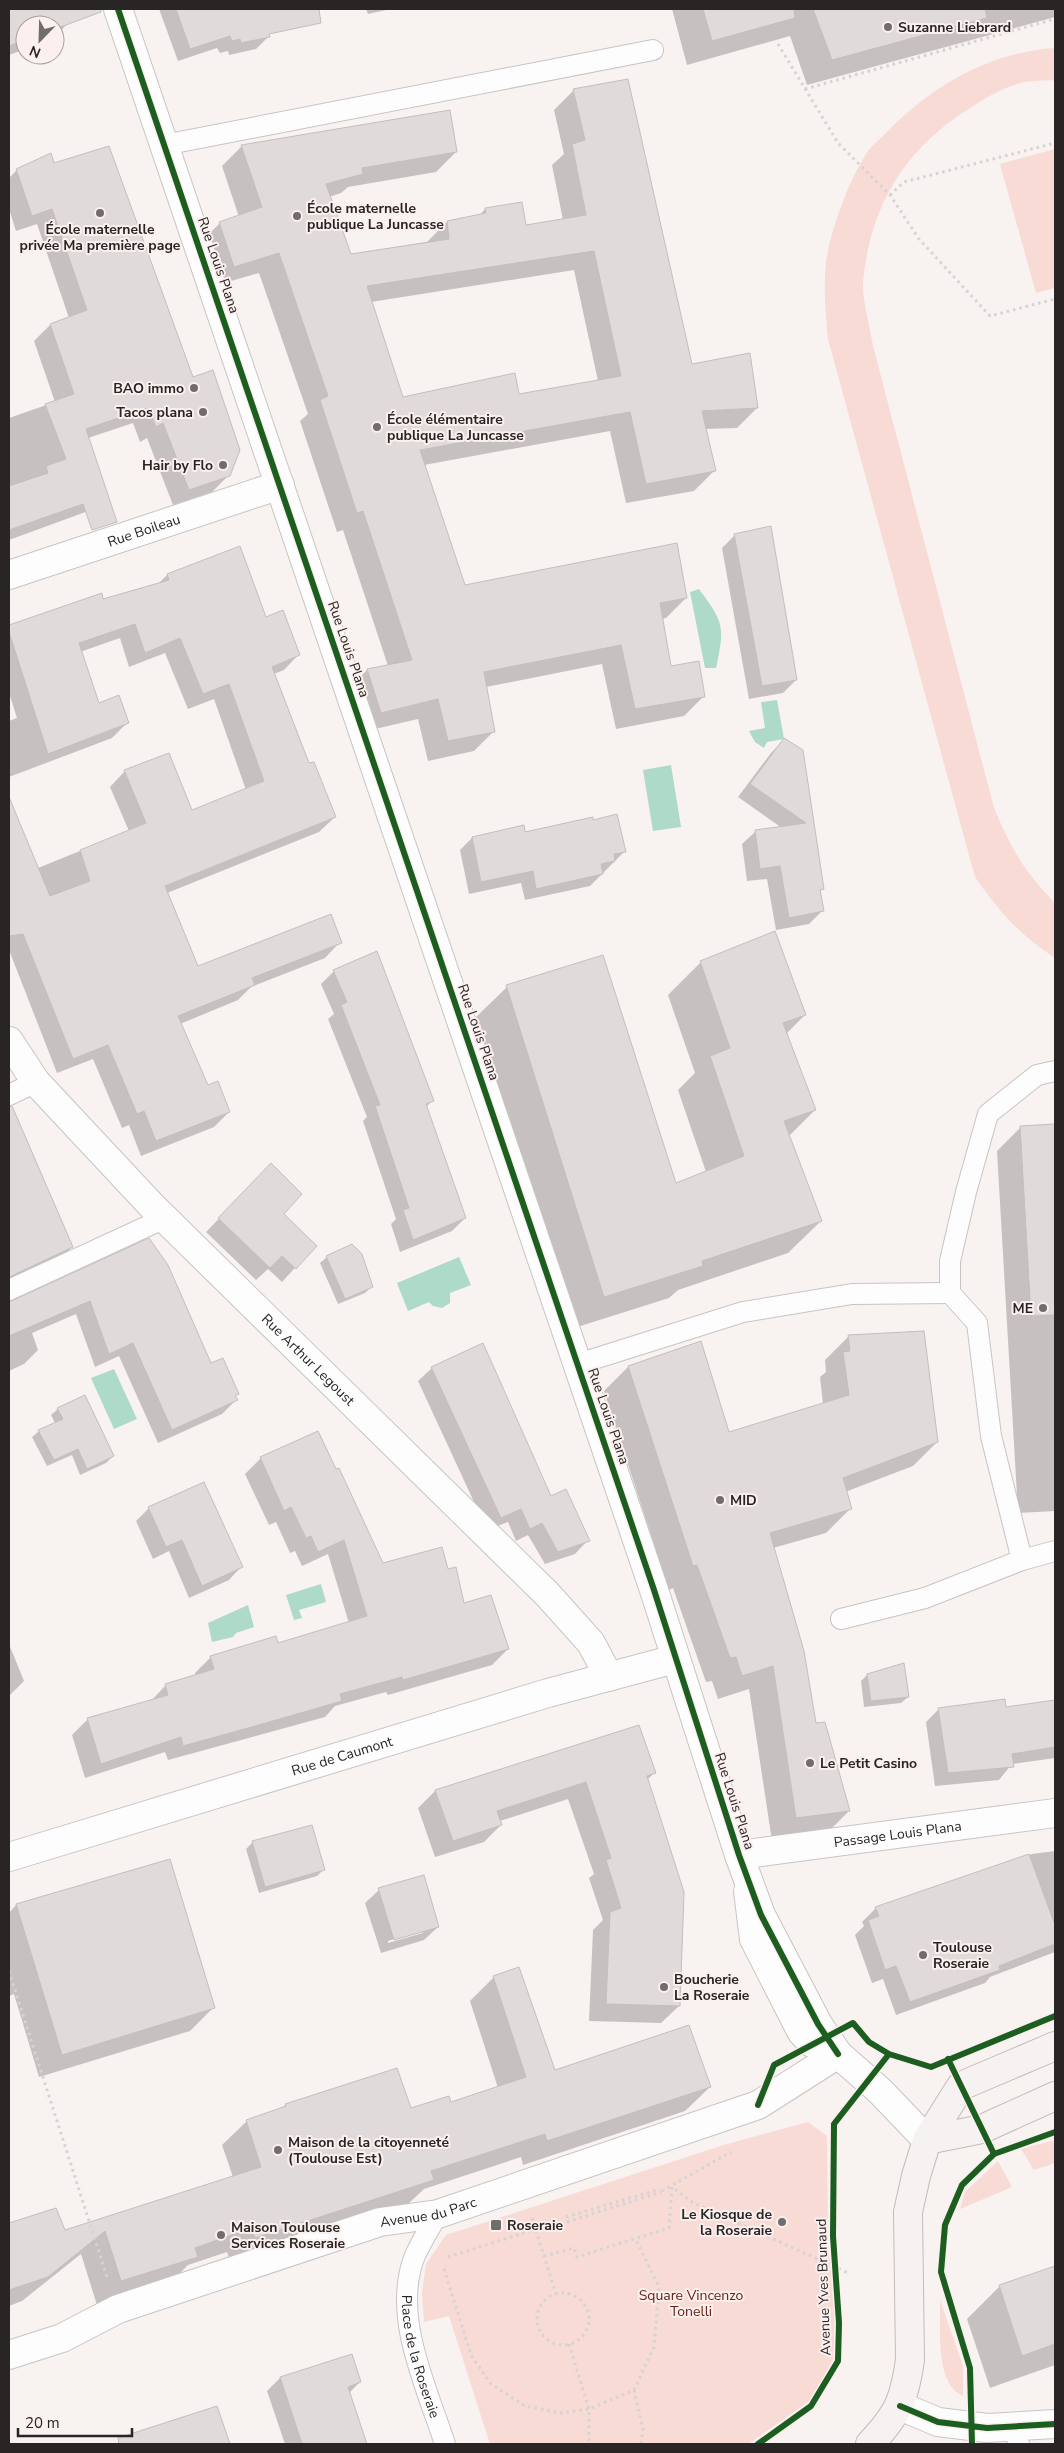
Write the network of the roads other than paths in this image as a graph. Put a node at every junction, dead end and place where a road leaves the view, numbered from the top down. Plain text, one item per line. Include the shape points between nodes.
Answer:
1 (118, 9) edge
2 (653, 50) dead end
3 (164, 145) junction
4 (280, 484) junction
5 (9, 575) edge
6 (9, 1041) edge
7 (1055, 1071) edge
8 (36, 1082) junction
9 (9, 1095) edge
10 (165, 1218) junction
11 (9, 1290) edge
12 (950, 1293) junction
13 (578, 1364) junction
14 (1055, 1551) edge
15 (1022, 1560) junction
16 (841, 1619) dead end
17 (675, 1659) junction
18 (609, 1676) junction
19 (1055, 1813) edge
20 (739, 1855) junction
21 (9, 1857) edge
22 (1055, 2046) edge
23 (838, 2054) junction
24 (1055, 2096) edge
25 (927, 2140) junction
26 (438, 2214) junction
27 (9, 2355) edge
28 (900, 2406) junction
29 (1055, 2424) edge
30 (1016, 2436) edge
31 (445, 2444) edge
32 (870, 2444) edge

1 - 3 street, Rue Louis Plana
2 - 3 lane
3 - 4 street, Rue Louis Plana
4 - 5 street, Rue Boileau
4 - 13 street, Rue Louis Plana
6 - 8 street, Rue Arthur Legoust
7 - 12 lane via 1037,1075 988,1114 950,1261
8 - 9 lane
8 - 10 street, Rue Arthur Legoust
10 - 11 lane
10 - 18 street, Rue Arthur Legoust via 548,1596 590,1643
12 - 13 lane via 852,1294 743,1312
12 - 15 lane via 978,1323 991,1436
13 - 17 street, Rue Louis Plana
14 - 15 lane
15 - 16 lane via 925,1598
17 - 18 street, Rue de Caumont
17 - 20 street, Rue Louis Plana
18 - 21 street, Rue de Caumont
19 - 20 street, Passage Louis Plana
20 - 23 street, Rue Louis Plana via 761,1915 818,2024
22 - 25 main road via 961,2086
23 - 25 street, Rue Louis Plana via 880,2091
23 - 26 street, Avenue du Parc via 758,2105
24 - 25 main road via 982,2129
25 - 28 main road via 908,2212 910,2360
26 - 27 street, Avenue du Parc via 380,2222 118,2309 62,2338
26 - 31 lane, Place de la Roseraie via 414,2260 406,2304 409,2330
28 - 30 street via 938,2422 987,2428
28 - 32 main road
29 - 30 street

